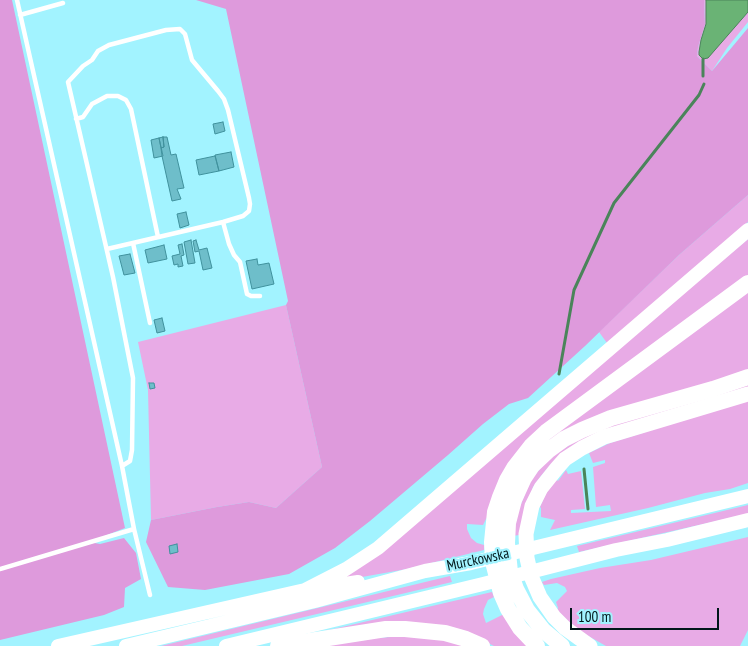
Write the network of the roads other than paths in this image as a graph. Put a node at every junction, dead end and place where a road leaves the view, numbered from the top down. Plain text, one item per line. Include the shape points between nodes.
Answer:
1 (17, 0) edge
2 (63, 2) dead end
3 (20, 15) junction
4 (76, 119) junction
5 (223, 222) junction
6 (748, 230) edge
7 (158, 237) junction
8 (133, 243) junction
9 (107, 249) junction
10 (748, 283) edge
11 (260, 296) dead end
12 (150, 323) dead end
13 (748, 377) edge
14 (748, 394) edge
15 (122, 466) junction
16 (748, 496) edge
17 (748, 520) edge
18 (134, 529) junction
19 (500, 540) junction
20 (0, 569) edge
21 (425, 572) junction
22 (305, 590) junction
23 (150, 595) dead end
24 (510, 595) junction
25 (58, 646) edge
26 (126, 646) edge
27 (226, 646) edge
28 (278, 646) edge
29 (482, 646) edge
30 (537, 646) edge
31 (562, 646) edge
32 (590, 646) edge

1 - 3 lane
2 - 3 lane
3 - 15 lane
4 - 5 lane via 68,82 98,51 137,37 180,29 192,60 224,99 250,198 249,211
4 - 7 lane via 83,117 92,104 107,96 126,100 131,109
4 - 9 lane
5 - 7 lane
5 - 11 lane via 234,256 240,262 247,294
6 - 22 main road via 384,543 346,569
7 - 8 lane
8 - 9 lane
8 - 12 lane
9 - 15 lane via 133,378 132,450 130,461
10 - 19 highway via 532,445 514,468 500,497 495,512
13 - 19 highway via 611,418 564,439 540,458 524,478
14 - 32 highway via 604,437 565,459 541,488 532,506 526,534 528,563 536,589 554,617
15 - 18 lane
16 - 21 main road, Murckowska
17 - 27 main road, Murckowska
18 - 20 lane
18 - 23 lane
19 - 24 highway via 508,557
21 - 22 main road
21 - 26 main road, Murckowska
22 - 25 main road
24 - 30 highway via 520,628
24 - 31 highway
28 - 29 highway via 386,629 445,634

